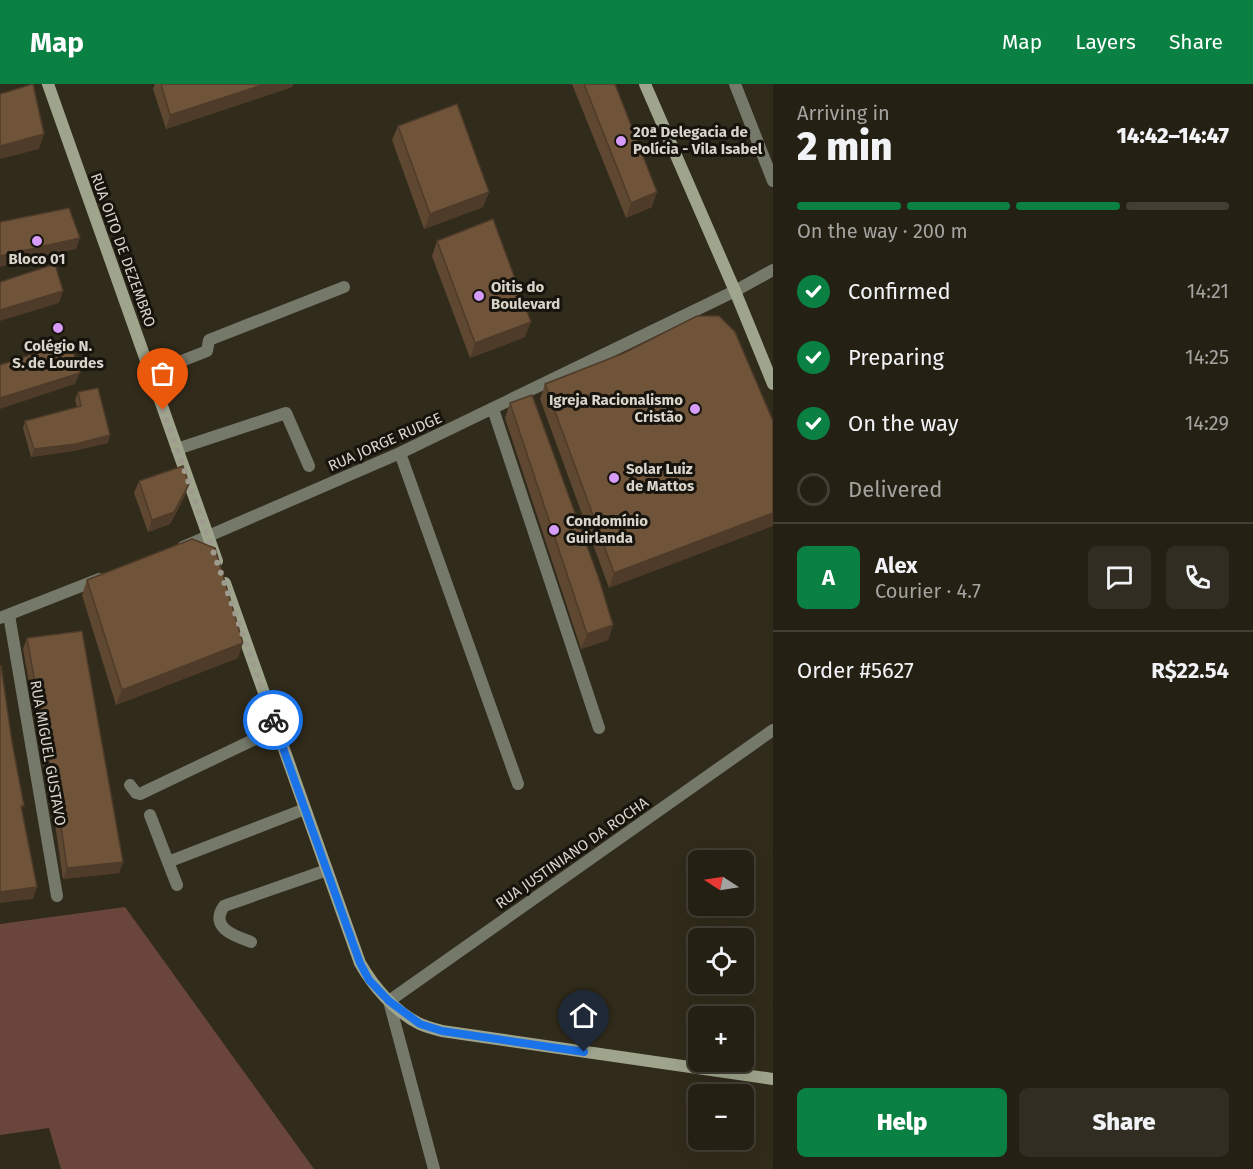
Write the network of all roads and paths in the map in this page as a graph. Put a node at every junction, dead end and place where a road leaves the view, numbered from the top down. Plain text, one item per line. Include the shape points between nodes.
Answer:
1 (48, 84) edge
2 (645, 84) edge
3 (735, 84) edge
4 (773, 181) edge
5 (773, 270) edge
6 (344, 287) dead end
7 (735, 291) junction
8 (151, 373) junction
9 (773, 384) edge
10 (493, 409) junction
11 (177, 449) junction
12 (400, 453) junction
13 (309, 466) dead end
14 (208, 537) junction
15 (175, 550) edge
16 (109, 576) edge
17 (5, 616) edge
18 (600, 728) dead end
19 (276, 729) junction
20 (773, 730) edge
21 (518, 784) dead end
22 (130, 785) dead end
23 (305, 808) junction
24 (150, 815) dead end
25 (168, 862) junction
26 (327, 870) junction
27 (177, 885) dead end
28 (57, 897) dead end
29 (251, 942) dead end
30 (389, 1001) junction
31 (773, 1079) edge
32 (434, 1169) edge

1 - 8 street, RUA OITO DE DEZEMBRO
2 - 7 street
3 - 4 street
5 - 7 street, RUA JORGE RUDGE
6 - 8 street via 209,340 207,351
7 - 9 street
7 - 10 street, RUA JORGE RUDGE via 530,396
8 - 11 street, RUA OITO DE DEZEMBRO
10 - 12 street, RUA JORGE RUDGE
10 - 18 street
11 - 13 street via 286,413
11 - 14 street, RUA OITO DE DEZEMBRO
12 - 14 street, RUA JORGE RUDGE
12 - 21 street
14 - 15 street, RUA JORGE RUDGE
14 - 19 street, RUA OITO DE DEZEMBRO
16 - 17 street
17 - 28 street, RUA MIGUEL GUSTAVO
19 - 22 street via 140,794
19 - 23 street, RUA OITO DE DEZEMBRO
20 - 30 street, RUA JUSTINIANO DA ROCHA
23 - 25 street
23 - 26 street, RUA OITO DE DEZEMBRO
24 - 25 street
25 - 27 street
26 - 29 street via 224,906 219,920 223,926 230,935
26 - 30 street, RUA OITO DE DEZEMBRO via 360,963 369,980
30 - 31 street via 420,1024 442,1031
30 - 32 street, RUA OITO DE DEZEMBRO

